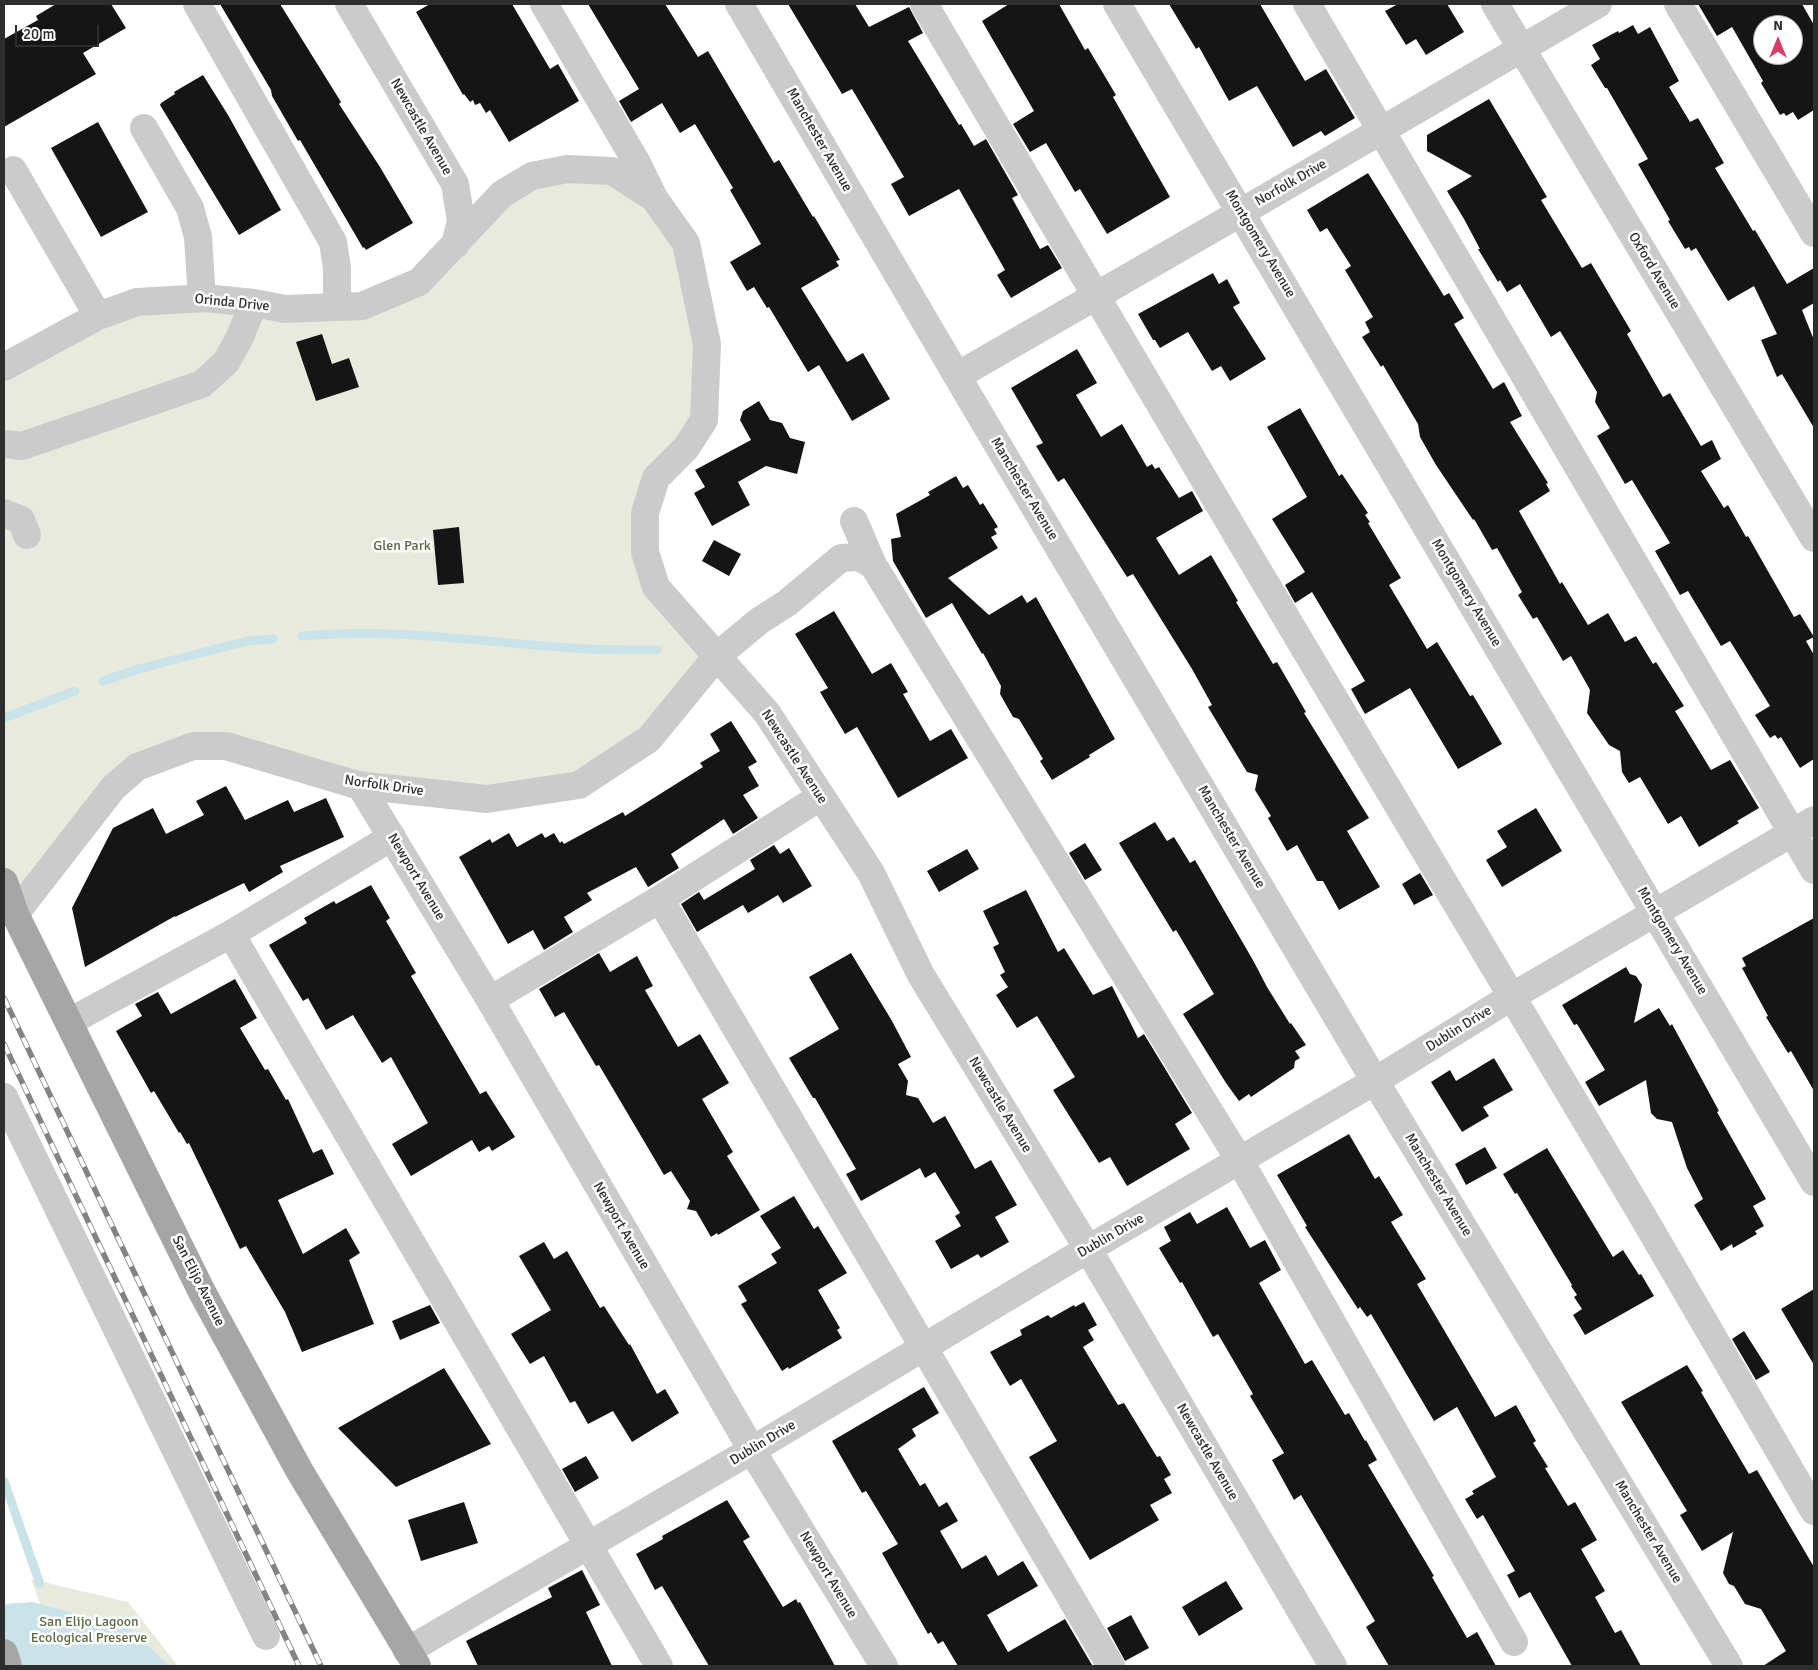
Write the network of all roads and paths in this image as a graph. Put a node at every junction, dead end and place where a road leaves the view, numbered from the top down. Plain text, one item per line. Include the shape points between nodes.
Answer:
1 (197, 4) edge
2 (349, 4) edge
3 (544, 4) edge
4 (739, 4) edge
5 (924, 4) edge
6 (1116, 4) edge
7 (1307, 4) edge
8 (1494, 4) edge
9 (1598, 4) edge
10 (1678, 4) edge
11 (1522, 50) junction
12 (144, 128) dead end
13 (1381, 131) junction
14 (13, 170) dead end
15 (654, 198) junction
16 (1241, 212) junction
17 (1814, 233) edge
18 (455, 245) junction
19 (1096, 296) junction
20 (202, 298) junction
21 (254, 304) junction
22 (337, 307) junction
23 (98, 316) junction
24 (4, 367) edge
25 (957, 376) junction
26 (4, 444) edge
27 (4, 513) edge
28 (854, 521) dead end
29 (27, 535) dead end
30 (1814, 538) edge
31 (873, 565) junction
32 (717, 656) junction
33 (360, 785) junction
34 (820, 797) junction
35 (1803, 827) edge
36 (392, 838) junction
37 (1814, 870) edge
38 (4, 882) edge
39 (660, 899) junction
40 (15, 914) junction
41 (1655, 914) junction
42 (231, 934) junction
43 (1511, 997) junction
44 (490, 1000) junction
45 (69, 1022) junction
46 (1375, 1081) junction
47 (4, 1097) edge
48 (1240, 1161) junction
49 (1814, 1182) edge
50 (1088, 1249) junction
51 (924, 1346) junction
52 (752, 1450) junction
53 (1814, 1512) edge
54 (587, 1545) junction
55 (266, 1636) dead end
56 (1514, 1642) dead end
57 (4, 1653) edge
58 (412, 1658) edge
59 (8, 1666) edge
60 (659, 1666) edge
61 (884, 1666) edge
62 (1111, 1666) edge
63 (1333, 1666) edge
64 (1729, 1666) edge

1 - 22 street via 333,242 338,268
2 - 18 street, Newcastle Avenue via 455,184 461,221
3 - 15 street
4 - 25 street, Manchester Avenue
5 - 19 street
6 - 16 street, Montgomery Avenue
7 - 13 street
8 - 11 street, Oxford Avenue
9 - 11 street, Norfolk Drive
10 - 17 street
11 - 13 street, Norfolk Drive
11 - 30 street, Oxford Avenue
12 - 20 street via 190,208 198,237
13 - 16 street, Norfolk Drive
13 - 35 street
14 - 23 street
15 - 18 street, Newcastle Avenue via 612,171 567,169 532,176 502,194
15 - 32 street, Newcastle Avenue via 686,243 707,344 704,420 686,448 656,478 645,513 645,552 656,587
16 - 19 street, Norfolk Drive
16 - 41 street, Montgomery Avenue
18 - 22 street, Orinda Drive via 419,282 362,306
19 - 25 street, Norfolk Drive
19 - 43 street
20 - 21 street, Orinda Drive
20 - 23 street, Orinda Drive via 136,302
21 - 22 street, Orinda Drive via 284,309
21 - 26 street via 226,362 202,384 22,446
23 - 24 street, Orinda Drive
25 - 46 street, Manchester Avenue
27 - 29 street via 21,520
28 - 31 street
31 - 32 street, Norfolk Drive via 859,557 841,558
31 - 48 street
32 - 33 street, Norfolk Drive via 650,739 579,785 487,799
32 - 34 street, Newcastle Avenue via 767,713
33 - 36 street, Newport Avenue
33 - 40 street, Norfolk Drive via 226,746 193,746 136,767 113,788
34 - 39 street
34 - 50 street, Newcastle Avenue via 871,873 921,975
35 - 37 street
35 - 41 street, Dublin Drive
36 - 42 street
36 - 44 street, Newport Avenue
38 - 40 main road, San Elijo Avenue
39 - 44 street
39 - 51 street
40 - 45 main road, San Elijo Avenue
41 - 43 street, Dublin Drive
41 - 49 street, Montgomery Avenue
42 - 45 street
42 - 54 street
43 - 46 street, Dublin Drive
43 - 53 street
44 - 52 street, Newport Avenue
45 - 58 main road, San Elijo Avenue via 206,1300 298,1470
46 - 48 street, Dublin Drive
46 - 64 street, Manchester Avenue
47 - 55 street
48 - 50 street, Dublin Drive
48 - 56 street
50 - 51 street, Dublin Drive
50 - 63 street, Newcastle Avenue
51 - 52 street, Dublin Drive
51 - 62 street
52 - 54 street, Dublin Drive
52 - 61 street, Newport Avenue
54 - 58 street, Dublin Drive
54 - 60 street
57 - 59 main road

